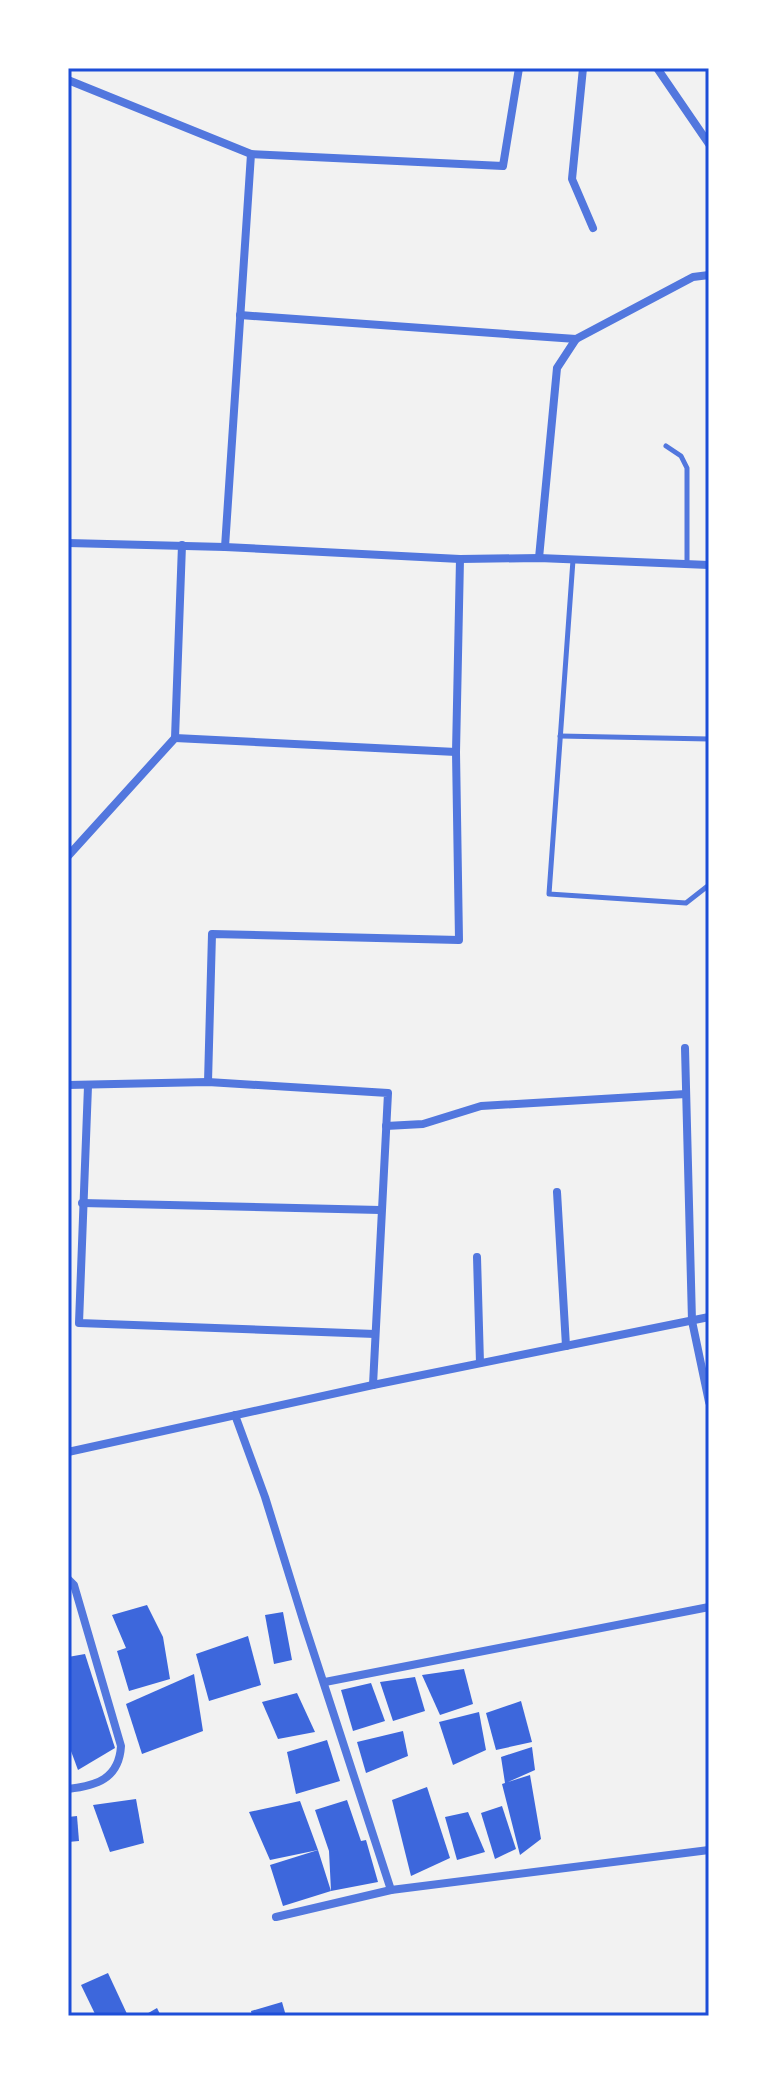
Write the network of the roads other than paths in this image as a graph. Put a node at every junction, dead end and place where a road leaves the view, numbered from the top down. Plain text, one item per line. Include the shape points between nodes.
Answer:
1 (519, 68) edge
2 (583, 68) edge
3 (657, 68) edge
4 (68, 80) edge
5 (709, 144) edge
6 (251, 154) junction
7 (593, 228) dead end
8 (709, 275) edge
9 (240, 315) junction
10 (576, 339) junction
11 (666, 446) dead end
12 (68, 543) edge
13 (182, 545) junction
14 (225, 547) junction
15 (539, 558) junction
16 (460, 559) junction
17 (573, 560) junction
18 (687, 564) junction
19 (709, 565) edge
20 (560, 736) junction
21 (175, 738) junction
22 (709, 739) edge
23 (456, 752) junction
24 (68, 856) edge
25 (709, 885) edge
26 (685, 1048) dead end
27 (208, 1082) junction
28 (68, 1085) edge
29 (88, 1086) junction
30 (686, 1094) junction
31 (386, 1126) junction
32 (557, 1192) dead end
33 (82, 1203) junction
34 (380, 1210) junction
35 (477, 1257) dead end
36 (709, 1317) edge
37 (692, 1321) junction
38 (375, 1334) junction
39 (566, 1346) junction
40 (480, 1363) junction
41 (373, 1385) junction
42 (709, 1402) edge
43 (235, 1415) junction
44 (68, 1452) edge
45 (68, 1579) edge
46 (709, 1607) edge
47 (325, 1682) junction
48 (68, 1789) edge
49 (709, 1850) edge
50 (391, 1890) junction
51 (276, 1917) dead end

1 - 6 street via 503,166
2 - 7 street via 572,179
3 - 5 street
4 - 6 street
6 - 9 street
8 - 10 street via 693,277
9 - 10 street
9 - 14 street
10 - 15 street via 557,368
11 - 18 lane via 687,468
12 - 13 street
13 - 14 street
13 - 21 street
14 - 16 street
15 - 16 street
15 - 17 street
16 - 23 street
17 - 18 street
17 - 20 lane
18 - 19 street
20 - 22 lane
20 - 25 lane via 549,894 686,903
21 - 23 street
21 - 24 street
23 - 27 street via 459,940 212,934
26 - 30 street
27 - 29 street
27 - 31 street via 388,1093
28 - 29 street
29 - 33 street
30 - 31 street via 481,1106 423,1124
30 - 37 street
31 - 34 street
32 - 39 street
33 - 34 street
33 - 38 street via 79,1323
34 - 38 street
35 - 40 street
36 - 37 street
37 - 39 street
37 - 42 street
38 - 41 street
39 - 40 street
40 - 41 street
41 - 43 street
43 - 44 street
43 - 47 street
45 - 48 street via 121,1746 119,1761 105,1779 93,1787
46 - 47 street
47 - 50 street
49 - 50 street
50 - 51 street

